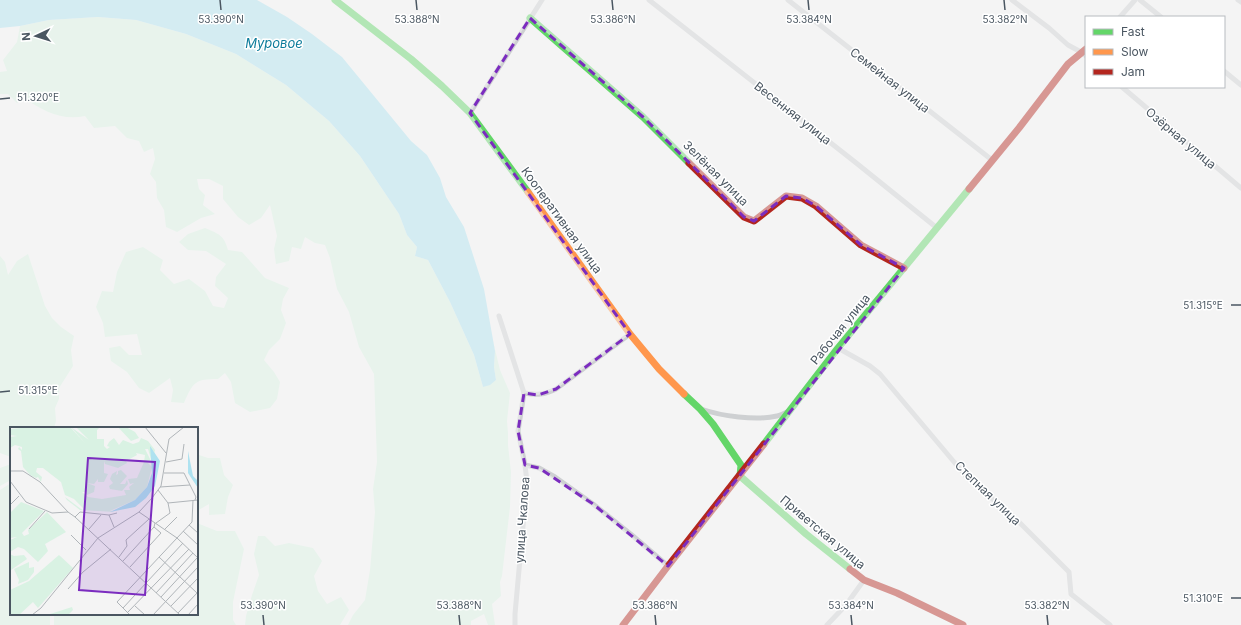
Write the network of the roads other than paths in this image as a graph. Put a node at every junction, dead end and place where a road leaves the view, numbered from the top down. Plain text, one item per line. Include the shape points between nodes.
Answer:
1 (335, 0) edge
2 (542, 0) edge
3 (649, 0) edge
4 (788, 0) edge
5 (1012, 0) edge
6 (1134, 0) edge
7 (1140, 0) edge
8 (1238, 0) edge
9 (1241, 2) edge
10 (1121, 16) edge
11 (1159, 16) edge
12 (530, 18) junction
13 (1084, 53) edge
14 (1225, 71) edge
15 (1241, 85) edge
16 (1123, 88) edge
17 (470, 113) junction
18 (992, 160) junction
19 (1241, 188) edge
20 (937, 228) junction
21 (904, 268) junction
22 (499, 316) dead end
23 (630, 334) junction
24 (838, 348) junction
25 (524, 393) junction
26 (700, 409) junction
27 (790, 411) junction
28 (525, 465) junction
29 (740, 476) junction
30 (668, 566) junction
31 (864, 580) junction
32 (515, 625) edge
33 (622, 625) edge
34 (827, 625) edge
35 (963, 625) edge
36 (1110, 625) edge

1 - 17 street, Кооперативная улица via 411,59
2 - 12 street
3 - 20 street, Весенняя улица
4 - 18 street, Семейная улица
5 - 13 street via 1068,46
6 - 10 street
7 - 11 street
8 - 9 street
12 - 17 street
12 - 21 street, Зелёная улица via 643,117 744,217 754,221 786,196 802,198 816,206 861,245
13 - 18 street, Рабочая улица via 1068,64
14 - 15 street
16 - 19 street, Озёрная улица
17 - 23 street, Кооперативная улица
18 - 20 street, Рабочая улица
20 - 21 street, Рабочая улица
21 - 24 street, Рабочая улица
22 - 25 street, улица Чкалова
23 - 25 street via 556,389 538,395
23 - 26 street, Кооперативная улица
24 - 27 street, Рабочая улица
24 - 36 street, Степная улица via 880,374 966,475 1019,522 1069,572 1071,594
25 - 28 street, улица Чкалова via 518,431
26 - 27 street via 727,416 760,418
26 - 29 street, Кооперативная улица via 741,465
27 - 29 street, Рабочая улица
28 - 30 street via 538,468 555,477 593,504
28 - 32 street, улица Чкалова via 526,500
29 - 30 street, Рабочая улица
29 - 31 street, Приветская улица via 806,534
30 - 33 street, Рабочая улица
31 - 34 street
31 - 35 street, Приветская улица

